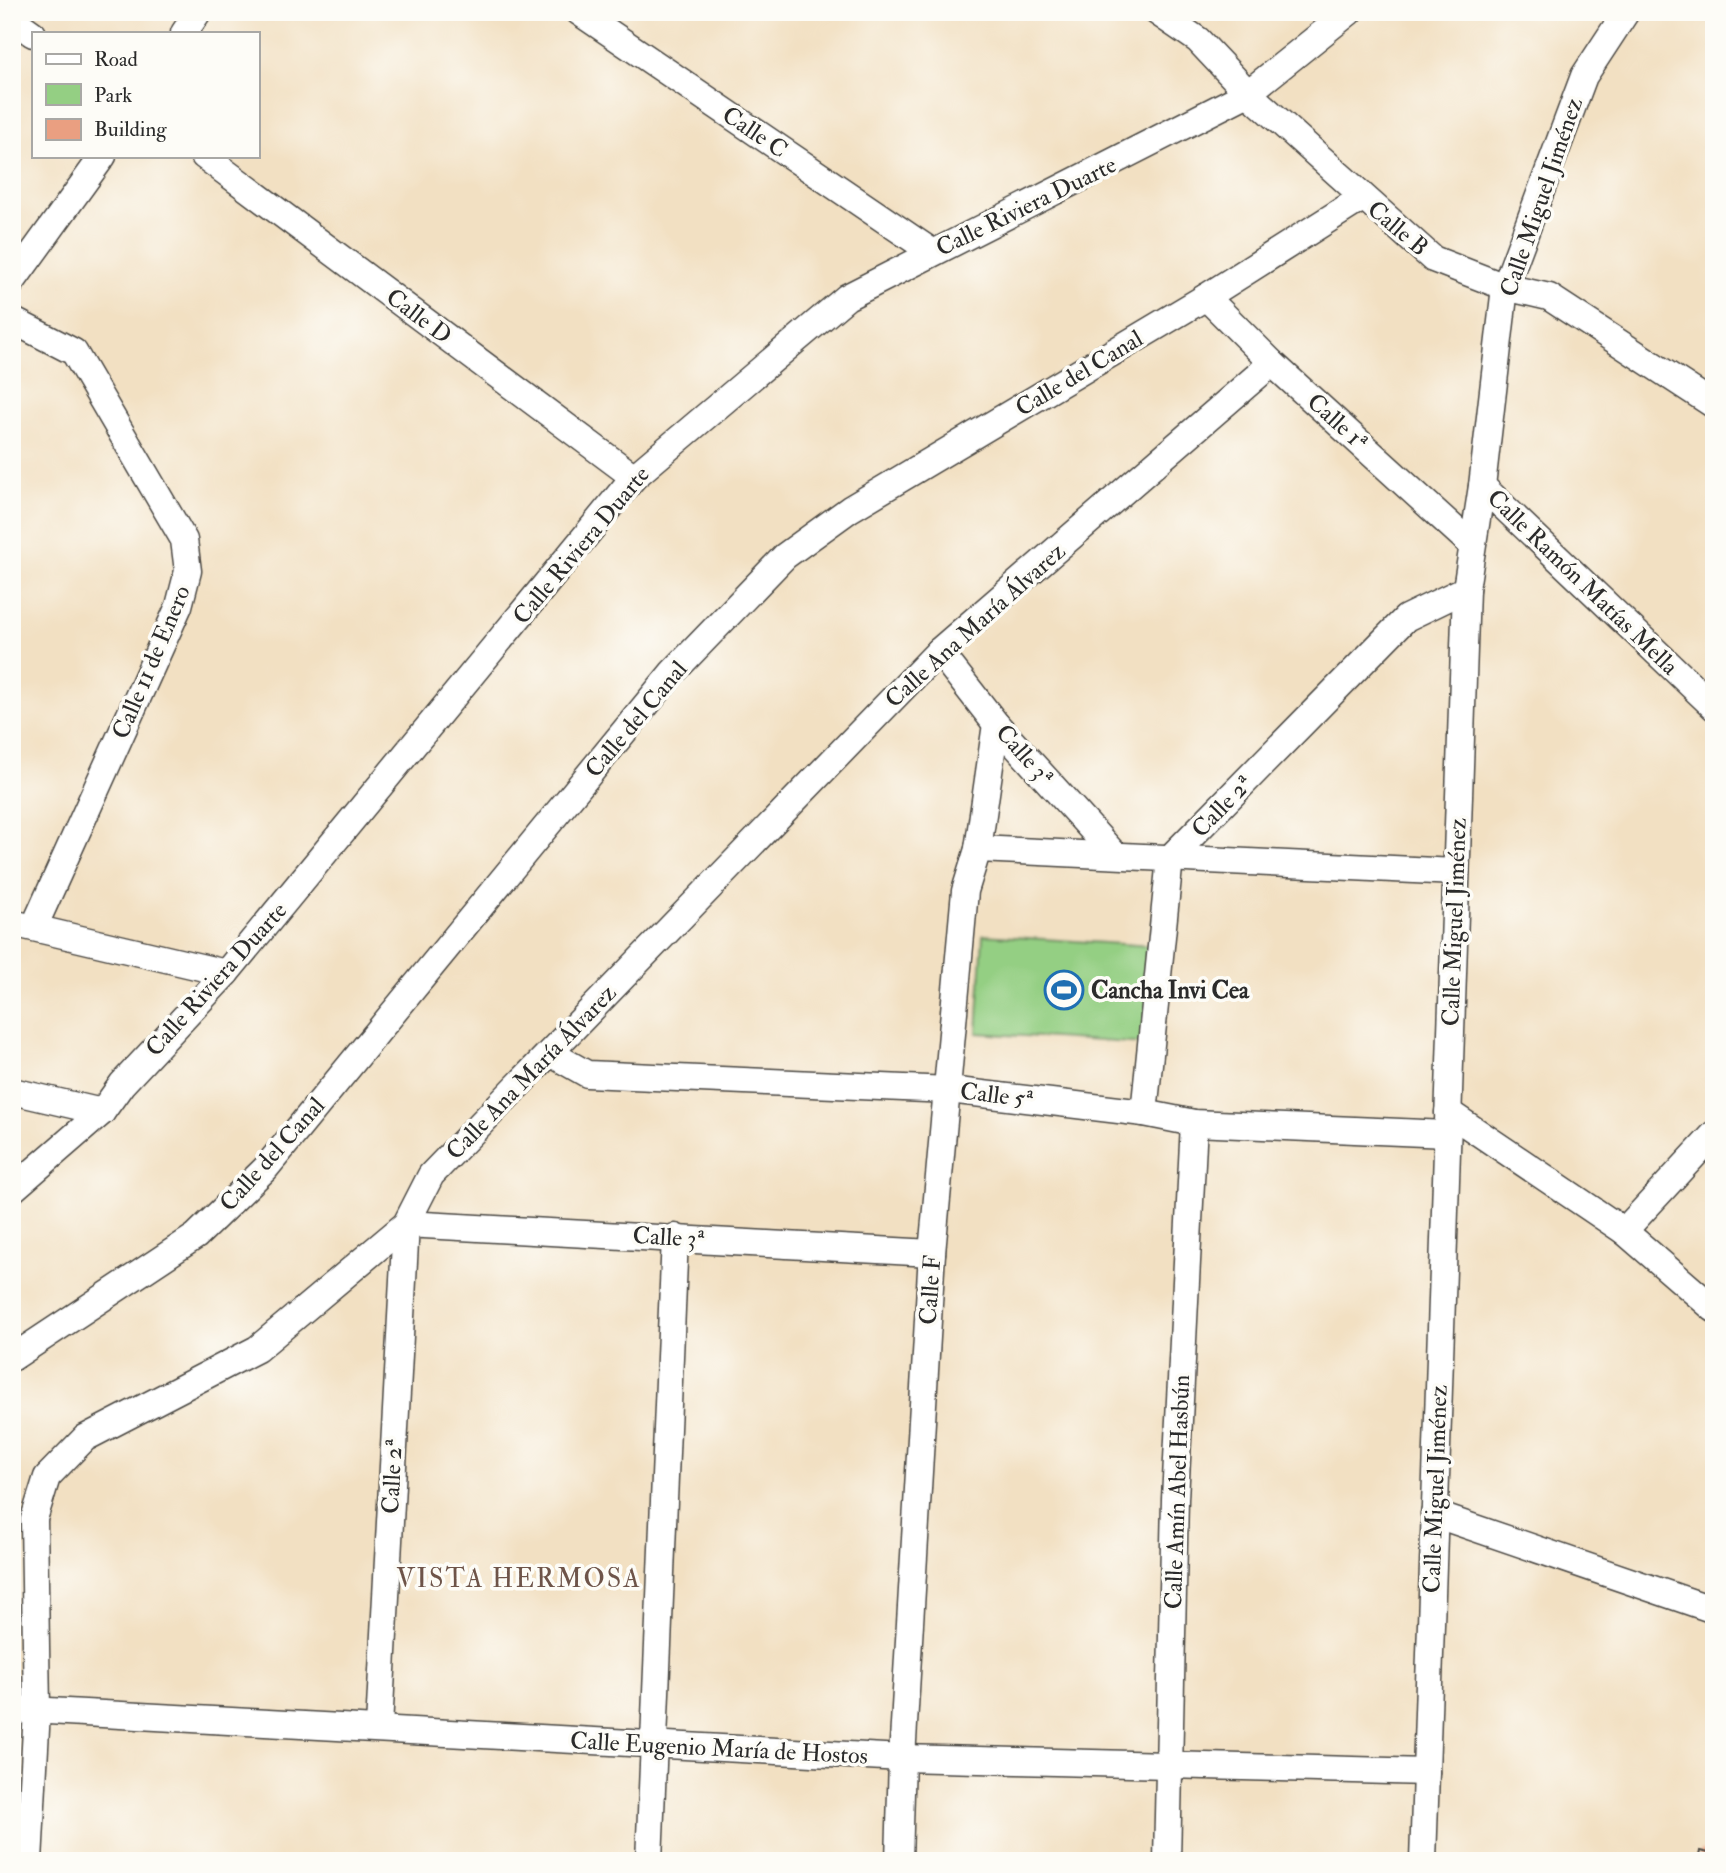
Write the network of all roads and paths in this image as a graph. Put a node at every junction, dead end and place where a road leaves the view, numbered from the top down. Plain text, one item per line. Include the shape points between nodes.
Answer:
1 (198, 12) edge
2 (579, 12) edge
3 (1157, 12) edge
4 (1349, 12) edge
5 (1626, 12) edge
6 (12, 19) edge
7 (185, 32) edge
8 (32, 33) edge
9 (1248, 93) junction
10 (102, 158) edge
11 (207, 158) edge
12 (1362, 198) junction
13 (932, 252) junction
14 (12, 282) edge
15 (1505, 287) junction
16 (1206, 297) junction
17 (12, 320) edge
18 (1272, 363) junction
19 (1714, 405) edge
20 (634, 477) junction
21 (1482, 486) junction
22 (1472, 545) junction
23 (1466, 589) junction
24 (939, 651) junction
25 (1714, 707) edge
26 (996, 724) junction
27 (978, 849) junction
28 (1115, 855) junction
29 (1170, 858) junction
30 (1456, 872) junction
31 (23, 925) edge
32 (226, 973) junction
33 (550, 1053) junction
34 (949, 1090) junction
35 (12, 1091) edge
36 (102, 1112) junction
37 (1144, 1113) junction
38 (1194, 1123) junction
39 (1448, 1123) junction
40 (1714, 1134) edge
41 (12, 1190) edge
42 (406, 1224) junction
43 (1624, 1231) junction
44 (676, 1237) junction
45 (932, 1253) junction
46 (1714, 1308) edge
47 (12, 1358) edge
48 (1434, 1514) junction
49 (1714, 1610) edge
50 (25, 1710) edge
51 (379, 1727) junction
52 (653, 1746) junction
53 (902, 1758) junction
54 (1170, 1764) junction
55 (1426, 1772) junction
56 (29, 1861) edge
57 (649, 1861) edge
58 (900, 1861) edge
59 (1167, 1861) edge
60 (1423, 1861) edge

1 - 7 street
2 - 13 street, Calle C
3 - 9 street, Calle B via 1198,40
4 - 9 street, Calle Riviera Duarte
5 - 15 street, Calle Miguel Jiménez via 1584,76
6 - 8 street
9 - 12 street, Calle B
9 - 13 street, Calle Riviera Duarte via 960,242
10 - 14 street
11 - 20 street, Calle D
12 - 15 street, Calle B via 1433,259
12 - 16 street, Calle del Canal
13 - 20 street, Calle Riviera Duarte via 847,297
15 - 19 street, Calle B via 1549,297
15 - 21 street, Calle Miguel Jiménez
16 - 18 street, Calle 1ª
16 - 47 street, Calle del Canal via 850,509 785,556 673,672 265,1169 196,1236
17 - 31 street, Calle 11 de Enero via 74,352 184,540 188,572 178,606
18 - 22 street, Calle 1ª
18 - 24 street, Calle Ana María Álvarez
20 - 32 street, Calle Riviera Duarte
21 - 22 street, Calle Miguel Jiménez
21 - 25 street, Calle Ramón Matías Mella
22 - 23 street, Calle Miguel Jiménez
23 - 29 street, Calle 2ª via 1406,618
23 - 30 street, Calle Miguel Jiménez
24 - 26 street, Calle 3ª
24 - 33 street, Calle Ana María Álvarez
26 - 27 street, Calle F
26 - 28 street, Calle 3ª
27 - 28 street
27 - 34 street, Calle F via 965,891
28 - 29 street
29 - 30 street
29 - 37 street, Calle 2ª
30 - 39 street, Calle Miguel Jiménez
31 - 32 street
32 - 36 street, Calle Riviera Duarte via 122,1084
33 - 34 street, Calle 5ª via 587,1074
33 - 42 street, Calle Ana María Álvarez via 431,1175
34 - 37 street, Calle 5ª
34 - 45 street, Calle F
35 - 36 street
36 - 41 street, Calle Riviera Duarte
37 - 38 street, Calle 5ª
38 - 39 street, Calle 5ª
38 - 54 street, Calle Amín Abel Hasbún via 1175,1499
39 - 43 street
39 - 48 street, Calle Miguel Jiménez
40 - 43 street
42 - 44 street, Calle 3ª
42 - 50 street, Calle Ana María Álvarez via 257,1349 85,1438 47,1477 34,1519
42 - 51 street, Calle 2ª
43 - 46 street
44 - 45 street, Calle 3ª
44 - 52 street
45 - 53 street, Calle F
48 - 49 street
48 - 55 street, Calle Miguel Jiménez
50 - 51 street, Calle Eugenio María de Hostos
50 - 56 street, Calle Ana María Álvarez
51 - 52 street, Calle Eugenio María de Hostos
52 - 53 street, Calle Eugenio María de Hostos
52 - 57 street
53 - 54 street, Calle Eugenio María de Hostos
53 - 58 street, Calle F
54 - 55 street, Calle Eugenio María de Hostos
54 - 59 street, Calle Amín Abel Hasbún
55 - 60 street, Calle Miguel Jiménez

